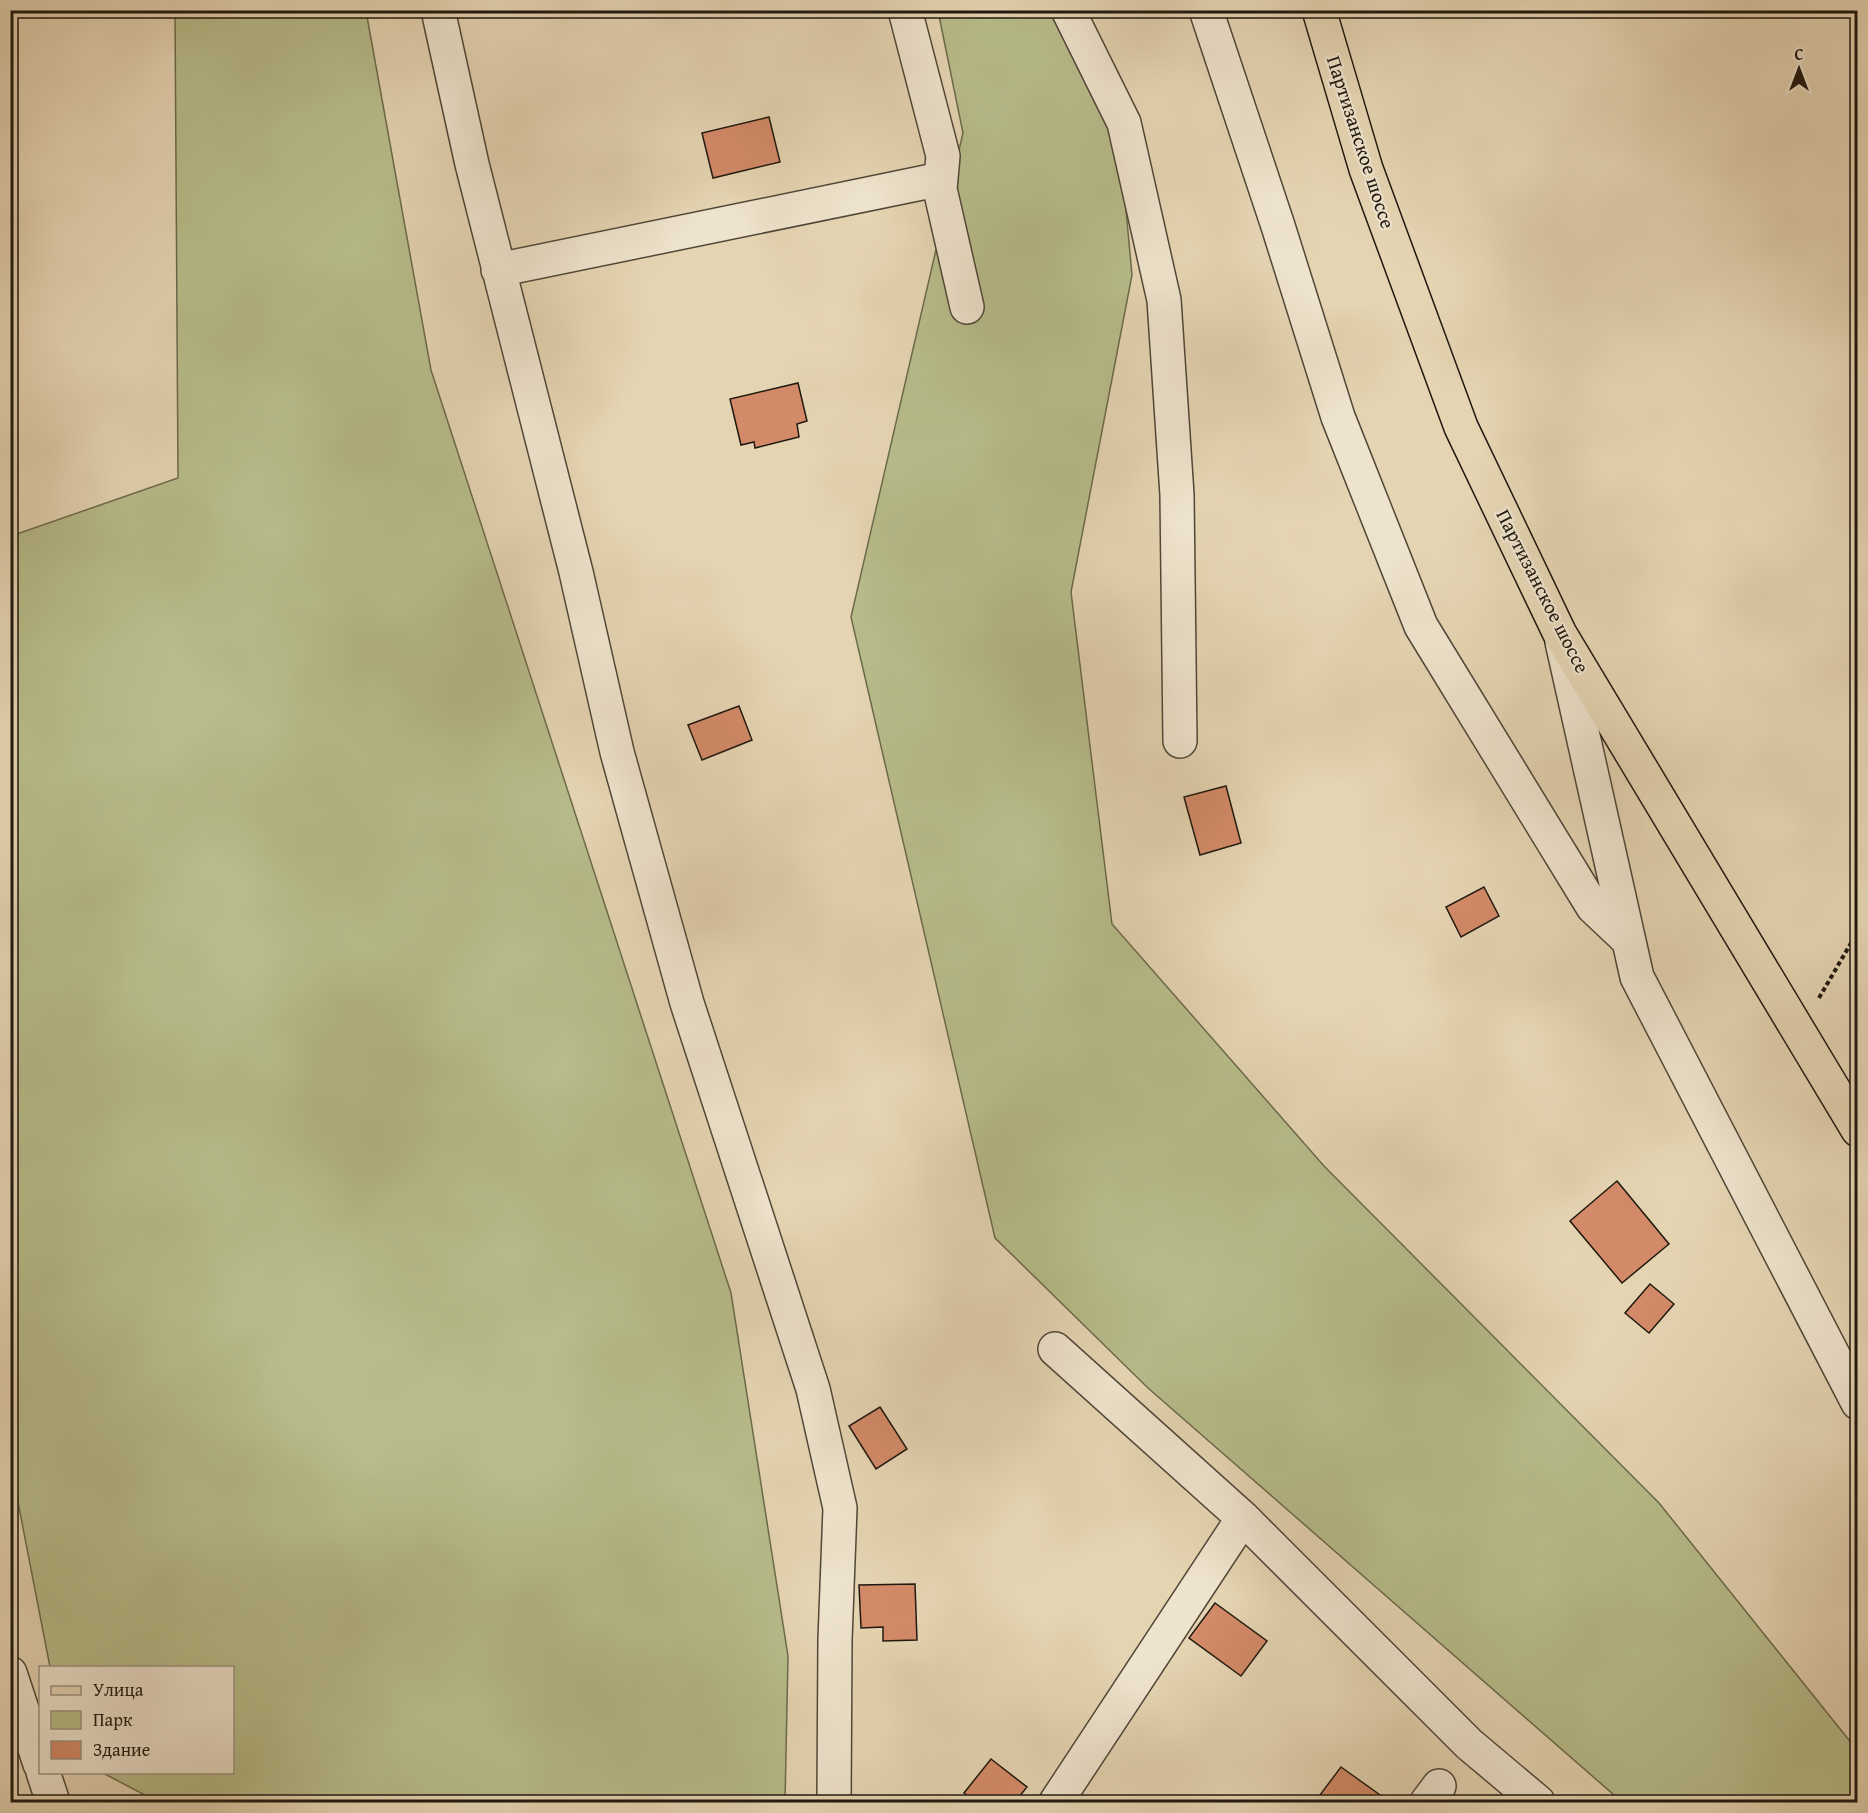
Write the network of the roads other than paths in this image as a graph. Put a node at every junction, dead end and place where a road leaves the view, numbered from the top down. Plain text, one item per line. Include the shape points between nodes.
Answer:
1 (438, 10) edge
2 (905, 10) edge
3 (1068, 10) edge
4 (1206, 10) edge
5 (1319, 10) edge
6 (941, 179) junction
7 (498, 270) junction
8 (967, 307) dead end
9 (1560, 634) junction
10 (1180, 741) dead end
11 (1629, 941) junction
12 (1857, 1130) edge
13 (1055, 1349) dead end
14 (1857, 1403) edge
15 (1243, 1518) junction
16 (10, 1673) edge
17 (39, 1761) edge
18 (43, 1774) edge
19 (53, 1803) edge
20 (834, 1803) edge
21 (1056, 1803) edge
22 (1538, 1803) edge

1 - 7 street
2 - 6 street via 944,156
3 - 10 street via 1124,123 1164,300 1177,495
4 - 11 street via 1338,417 1421,626 1593,907
5 - 9 main road, Партизанское шоссе via 1366,169 1461,427
6 - 7 street
6 - 8 street
7 - 20 street via 576,572 617,752 687,1003 813,1389 840,1508
9 - 11 street
9 - 12 main road, Партизанское шоссе
11 - 14 street via 1637,977
13 - 15 street
15 - 21 street
15 - 22 street via 1469,1744
16 - 17 street
18 - 19 street

